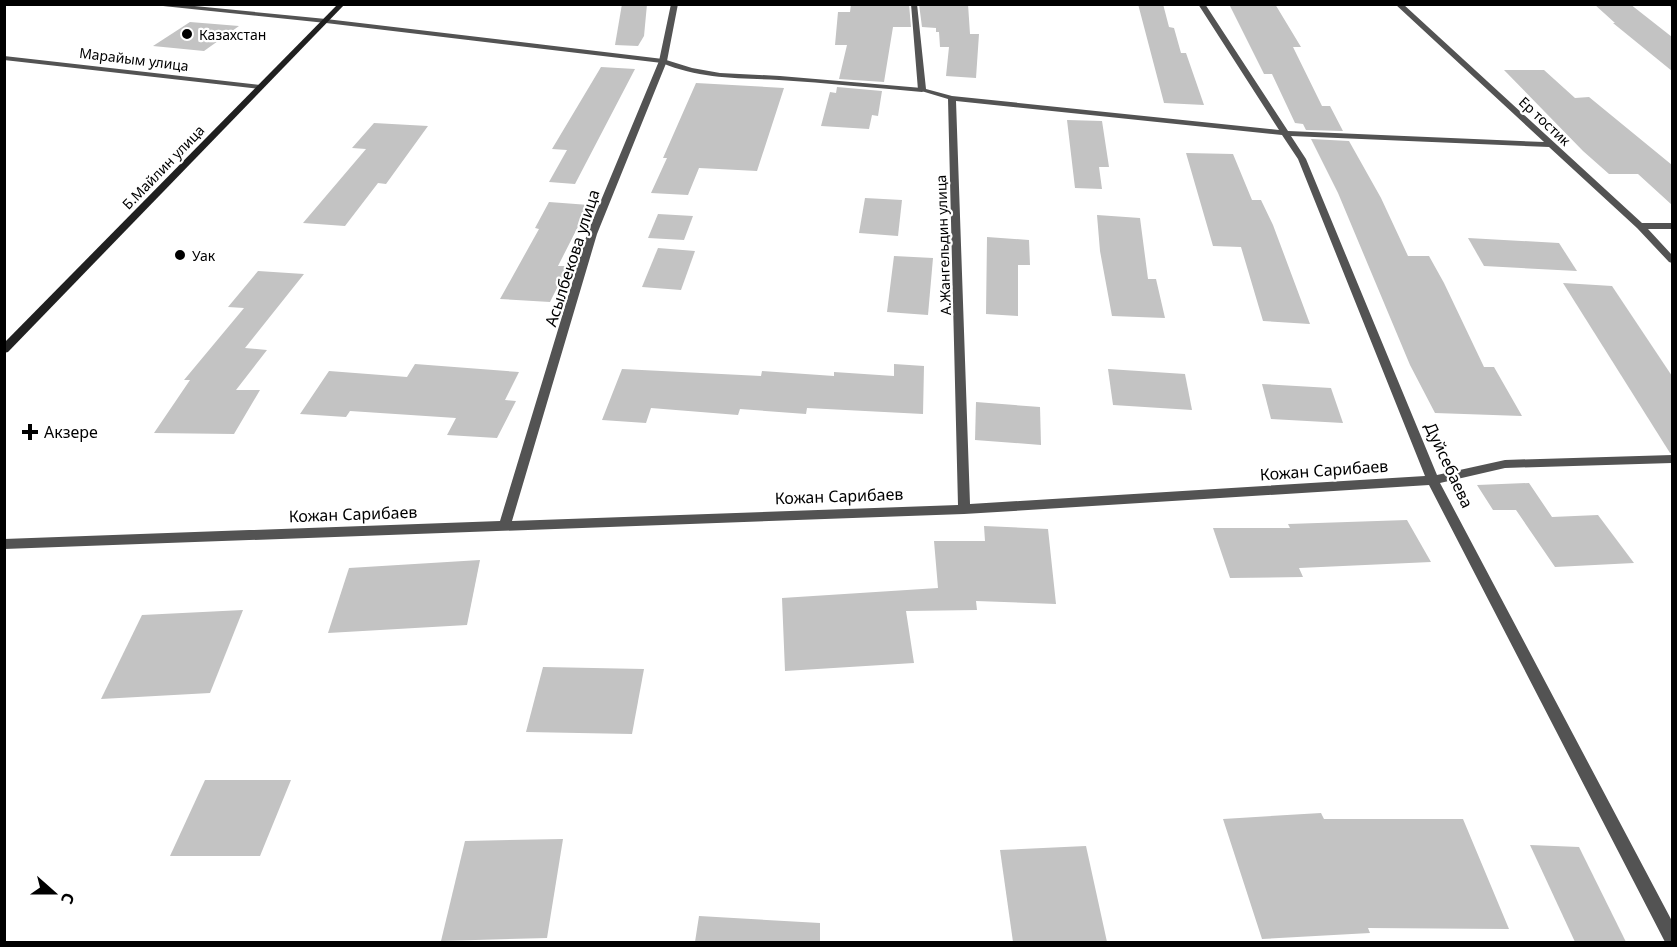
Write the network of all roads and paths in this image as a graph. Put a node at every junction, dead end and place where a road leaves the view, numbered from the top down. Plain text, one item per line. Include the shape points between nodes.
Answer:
1 (147, 4) edge
2 (342, 4) edge
3 (675, 4) edge
4 (914, 4) edge
5 (1201, 4) edge
6 (1398, 4) edge
7 (326, 21) junction
8 (4, 58) edge
9 (663, 61) junction
10 (260, 87) junction
11 (922, 90) junction
12 (952, 98) junction
13 (1285, 133) junction
14 (1551, 145) junction
15 (1640, 226) junction
16 (1672, 226) edge
17 (1672, 260) edge
18 (4, 350) edge
19 (1672, 459) edge
20 (1433, 480) junction
21 (964, 508) junction
22 (505, 524) junction
23 (4, 544) edge
24 (1672, 938) edge

1 - 7 street
2 - 7 street, Б.Майлин улица
3 - 9 street, Асылбекова улица
4 - 11 street
5 - 13 street, Дуйсебаева
6 - 14 street, Ер тостик
7 - 9 street
7 - 10 street, Б.Майлин улица
8 - 10 street, Марайым улица
9 - 11 street via 679,69 722,75
9 - 22 street, Асылбекова улица via 592,234
10 - 18 street, Б.Майлин улица
11 - 12 street
12 - 13 street
12 - 21 street, А.Жангельдин улица
13 - 14 street
13 - 20 street, Дуйсебаева via 1302,159
14 - 15 street, Ер тостик
15 - 16 street
15 - 17 street, Ер тостик
19 - 20 street, Кожан Сарибаев via 1505,464
20 - 21 street, Кожан Сарибаев
20 - 24 street, Дуйсебаева
21 - 22 street, Кожан Сарибаев
22 - 23 street, Кожан Сарибаев

